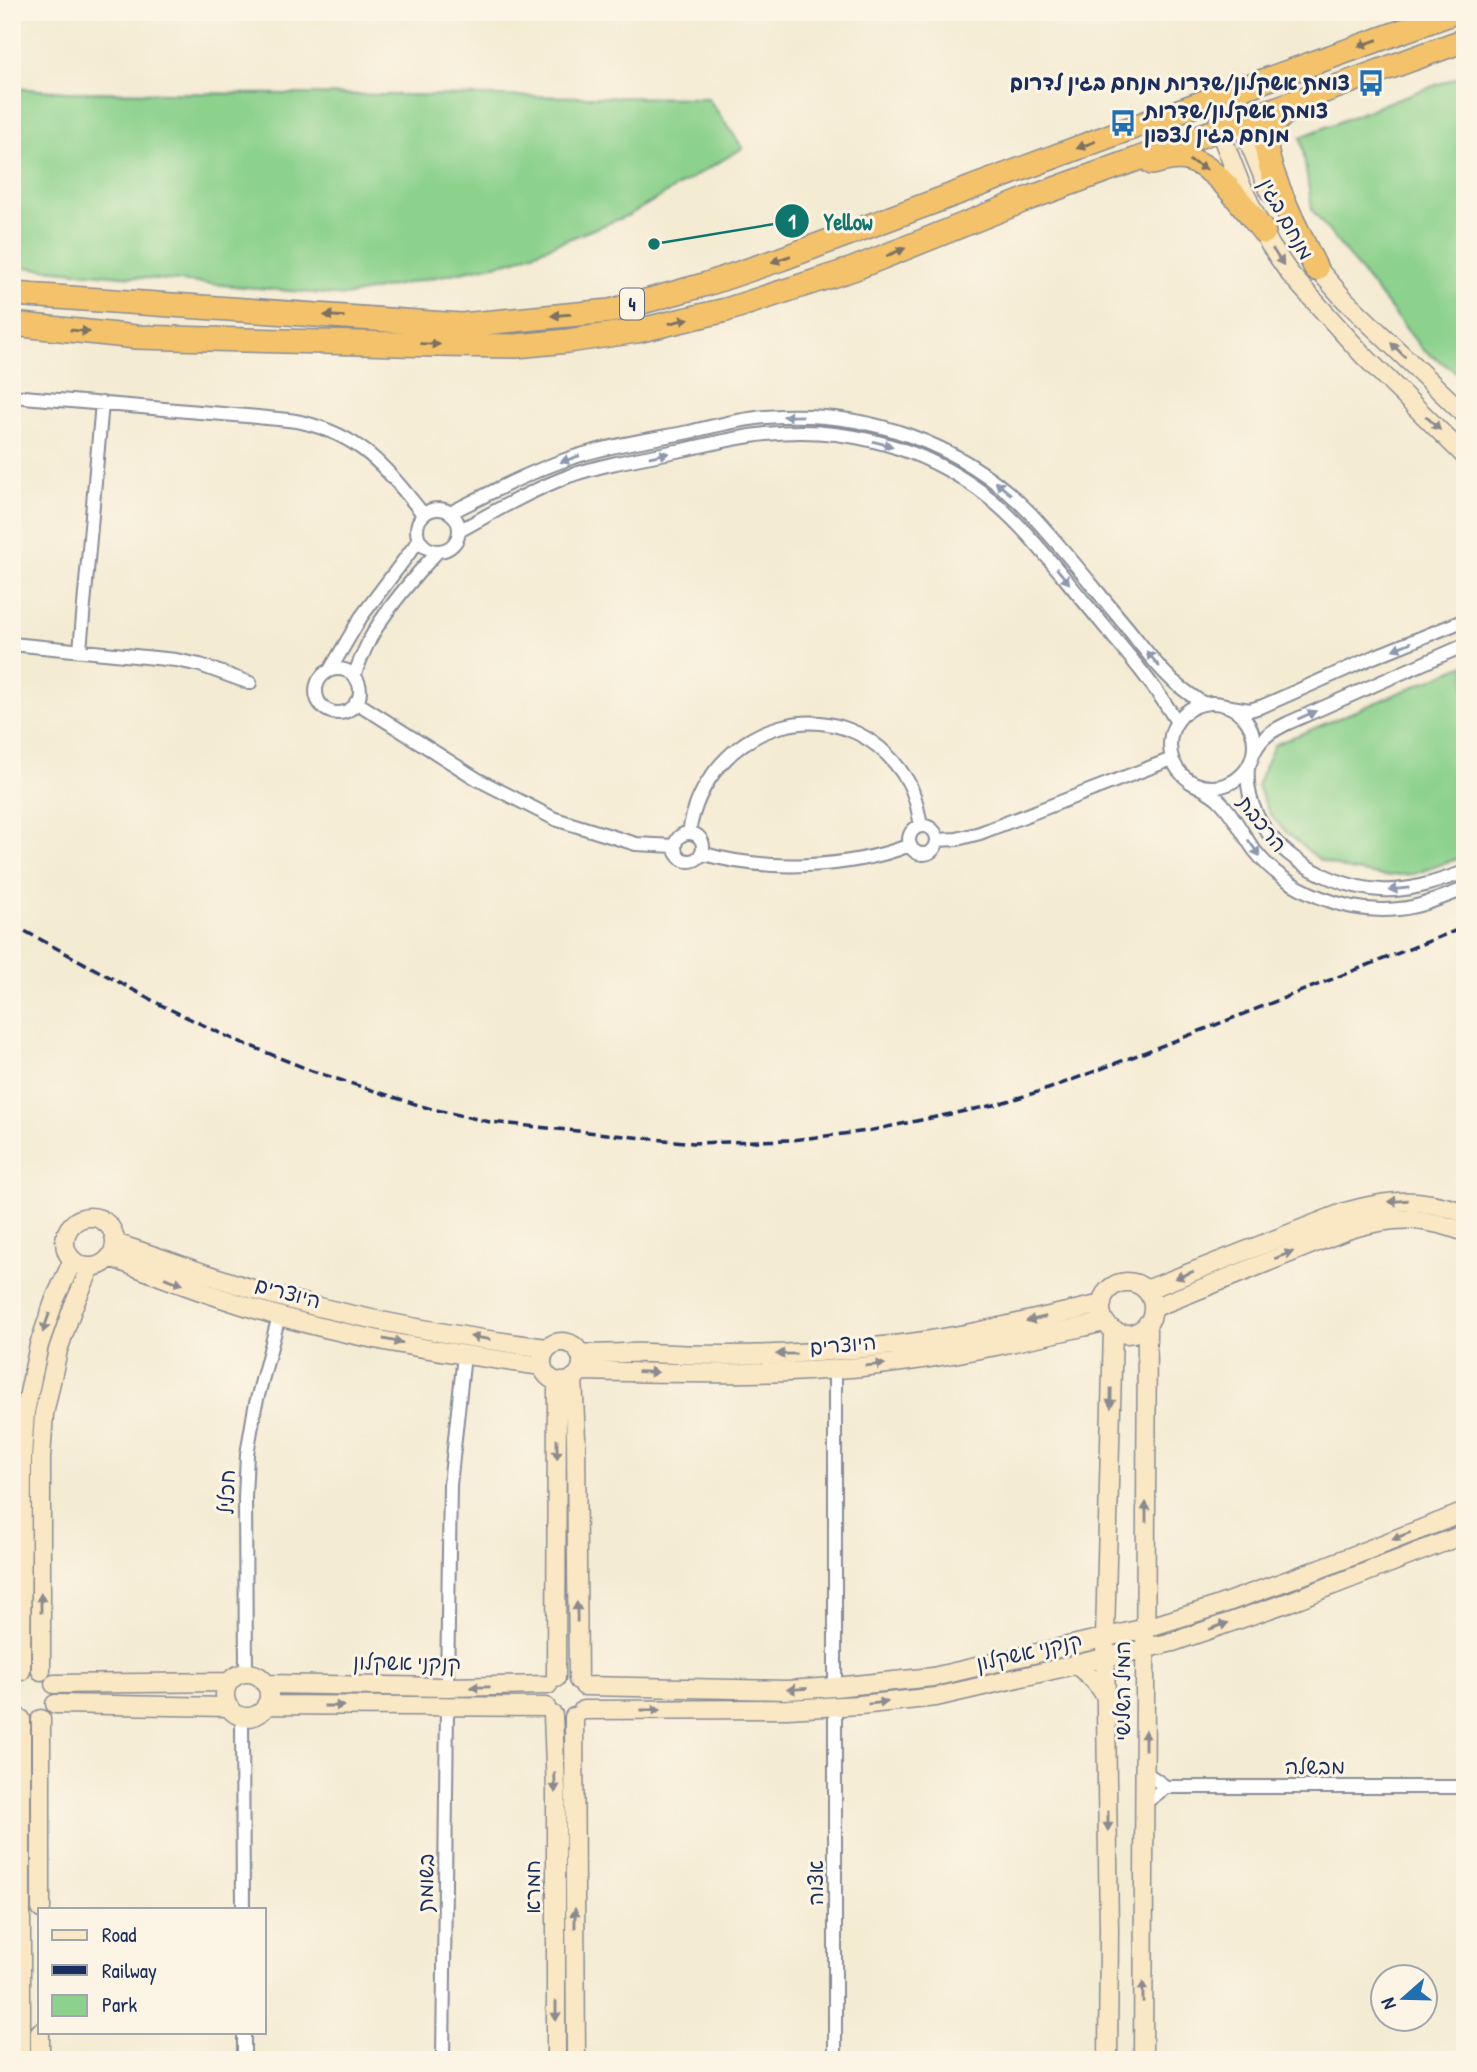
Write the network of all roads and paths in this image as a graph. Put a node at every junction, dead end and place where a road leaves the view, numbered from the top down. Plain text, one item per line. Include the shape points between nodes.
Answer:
1 (1456, 12) edge
2 (1465, 40) edge
3 (1312, 95) junction
4 (1219, 96) junction
5 (1229, 125) junction
6 (1084, 178) junction
7 (1264, 232) junction
8 (1316, 269) junction
9 (12, 294) edge
10 (12, 324) edge
11 (12, 396) edge
12 (102, 403) junction
13 (1465, 415) edge
14 (1465, 456) edge
15 (450, 513) junction
16 (423, 514) junction
17 (459, 531) junction
18 (419, 540) junction
19 (437, 552) junction
20 (1465, 620) edge
21 (12, 644) edge
22 (1465, 645) edge
23 (80, 650) junction
24 (330, 670) junction
25 (354, 676) junction
26 (250, 683) dead end
27 (356, 702) junction
28 (1204, 704) junction
29 (1230, 707) junction
30 (1177, 722) junction
31 (1254, 754) junction
32 (1172, 759) junction
33 (1248, 768) junction
34 (1191, 782) junction
35 (921, 826) junction
36 (689, 833) junction
37 (937, 840) junction
38 (910, 845) junction
39 (675, 846) junction
40 (701, 853) junction
41 (1465, 872) edge
42 (1465, 889) edge
43 (1465, 1213) edge
44 (1465, 1232) edge
45 (113, 1250) junction
46 (73, 1260) junction
47 (91, 1267) junction
48 (1146, 1290) junction
49 (279, 1316) junction
50 (1150, 1316) junction
51 (1107, 1318) junction
52 (547, 1348) junction
53 (464, 1355) junction
54 (542, 1366) junction
55 (835, 1369) junction
56 (572, 1371) junction
57 (1465, 1512) edge
58 (1465, 1534) edge
59 (1145, 1589) junction
60 (1106, 1611) junction
61 (1172, 1620) junction
62 (1146, 1628) junction
63 (1105, 1637) junction
64 (1173, 1642) junction
65 (1071, 1646) junction
66 (1144, 1649) junction
67 (1107, 1658) junction
68 (1075, 1664) junction
69 (246, 1673) junction
70 (16, 1674) edge
71 (47, 1678) junction
72 (552, 1681) junction
73 (229, 1682) junction
74 (581, 1683) junction
75 (265, 1684) junction
76 (835, 1687) junction
77 (1145, 1687) junction
78 (447, 1688) junction
79 (1107, 1699) junction
80 (55, 1704) junction
81 (266, 1706) junction
82 (835, 1706) junction
83 (447, 1707) junction
84 (549, 1711) junction
85 (235, 1712) junction
86 (579, 1714) junction
87 (17, 1716) edge
88 (41, 1718) junction
89 (1145, 1769) junction
90 (1166, 1787) junction
91 (1465, 1787) edge
92 (1146, 1803) junction
93 (41, 1908) edge
94 (243, 1908) edge
95 (40, 2034) edge
96 (244, 2034) edge
97 (21, 2060) edge
98 (40, 2060) edge
99 (244, 2060) edge
100 (443, 2060) edge
101 (556, 2060) edge
102 (576, 2060) edge
103 (835, 2060) edge
104 (1108, 2060) edge
105 (1143, 2060) edge

1 -> 4 highway, 4
2 - 3 highway, 4
3 - 5 highway, 4
3 - 8 highway via 1280,116 1267,135 1265,149
4 - 5 street, מנחם בגין
4 -> 9 highway, 4 via 794,254 610,311 461,325
5 - 6 highway, 4
5 - 7 street, מנחם בגין via 1240,183
5 - 8 street, מנחם בגין via 1293,240
6 -> 7 highway via 1173,158 1190,160 1227,187
10 -> 6 highway, 4 via 136,337 516,346 568,341 726,310 853,269
7 -> 14 street, מנחם בגין via 1315,303
13 -> 8 street, מנחם בגין
11 - 12 street
12 - 16 street via 285,420 322,428 368,452
12 - 23 street
15 - 16 street via 439,509
15 - 17 street
28 -> 15 street via 1168,677 1063,550 1009,493 976,468 903,432 828,416 764,417 594,451 528,475
16 - 18 street via 416,529
17 - 19 street via 453,546
17 -> 30 street via 569,476 731,440 765,434 827,433 897,447 968,482 1019,525 1158,691
18 - 19 street
18 - 24 street via 361,617
19 - 25 street via 376,628
20 -> 29 street via 1263,706 1250,710
21 - 23 street
31 -> 22 street via 1268,733
23 - 26 street via 176,660
24 - 25 street
24 - 27 street via 316,690 322,706 337,713
25 - 27 street via 360,692
27 - 39 street via 477,779 555,818 636,844
28 - 29 street
28 - 30 street
29 - 31 street via 1250,726
30 - 32 street via 1171,736
31 - 33 street
32 - 34 street
32 - 37 street via 980,833
33 - 34 street via 1229,785 1203,787
41 -> 33 street, הרכבת via 1382,891 1327,877 1294,859 1257,818 1248,792
34 -> 42 street, הרכבת via 1231,813 1274,871 1331,901 1370,910 1400,909
35 - 36 street via 908,781 881,750 849,730 811,722 771,729 737,747 708,780 696,803
35 - 37 street via 933,830
35 - 38 street via 910,834
36 - 39 street
36 - 40 street via 702,842
37 - 38 street via 928,853 917,852
38 - 40 street via 874,857 809,863 740,862
39 - 40 street via 683,859 694,860
43 -> 48 street via 1407,1200 1376,1203
50 -> 44 street via 1350,1229 1407,1218
45 - 46 street via 114,1234 103,1221 94,1217 77,1220 66,1235
45 - 47 street via 100,1265
45 -> 49 street, היוצרים via 177,1282
52 -> 45 street, היוצרים via 451,1334 307,1304
46 - 47 street
46 -> 70 street via 39,1345 25,1412
71 -> 47 street via 44,1414 58,1350
48 - 50 street via 1152,1301
48 - 51 street via 1133,1283 1116,1284 1107,1291
49 -> 53 street, היוצרים
49 - 69 street, חכליל via 247,1454
50 - 51 street via 1134,1333 1121,1333
59 -> 50 street, המיל השלישי
55 -> 51 street, היוצרים via 986,1349
51 -> 56 street, היוצרים via 885,1346 717,1355
51 -> 60 street, המיל השלישי
52 - 54 street
52 - 56 street via 570,1343
53 - 54 street, היוצרים
53 - 78 street via 450,1485
54 - 56 street via 547,1375
56 -> 55 street, היוצרים via 704,1374
55 - 76 street
56 -> 72 street
74 -> 56 street
57 -> 61 street, קנקני אשקלון
64 -> 58 street, קנקני אשקלון
59 - 61 street via 1157,1609
59 - 62 street, המיל השלישי
60 - 63 street, המיל השלישי
60 - 65 street
61 - 62 street, קנקני אשקלון
62 - 63 street, קנקני אשקלון
62 - 66 street, המיל השלישי
63 - 65 street, קנקני אשקלון
63 - 67 street, המיל השלישי
64 - 66 street, קנקני אשקלון
64 - 77 street via 1153,1666
65 - 76 street, קנקני אשקלון via 933,1677
66 - 67 street, קנקני אשקלון
66 - 77 street, המיל השלישי
67 - 68 street, קנקני אשקלון
67 - 79 street, המיל השלישי
68 - 79 street via 1101,1686
82 -> 68 street, קנקני אשקלון via 936,1697
69 - 73 street
69 - 75 street
70 - 71 street via 32,1669
71 - 73 street
71 - 80 street via 56,1695
72 - 74 street via 567,1676
72 -> 78 street, קנקני אשקלון
72 - 84 street via 544,1696
73 - 85 street via 225,1694
76 -> 74 street, קנקני אשקלון via 786,1690
74 - 86 street via 587,1699
75 - 78 street, קנקני אשקלון
75 - 81 street
89 -> 77 street, המיל השלישי
79 -> 104 street, המיל השלישי
80 - 85 street
80 - 88 street
81 -> 83 street, קנקני אשקלון
81 - 85 street via 256,1715
86 -> 82 street, קנקני אשקלון
82 - 103 street, אצוה
83 - 84 street, קנקני אשקלון
83 - 100 street, בשומת
84 - 86 street via 563,1719
84 -> 101 street, חמרא via 556,1791
85 - 94 street
102 -> 86 street, חמרא
87 - 88 street via 30,1721
87 - 97 street
88 - 93 street
89 - 90 street
89 - 92 street, המיל השלישי
90 - 91 street, מבשלה
90 - 92 street
105 -> 92 street, המיל השלישי
95 - 98 street
96 - 99 street

